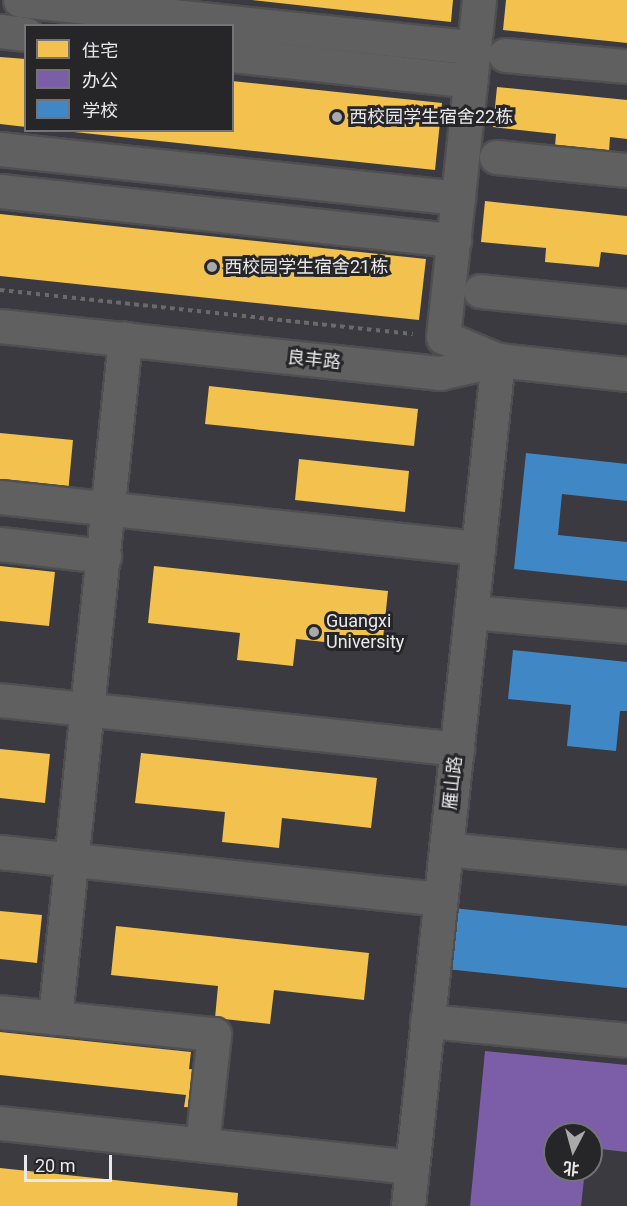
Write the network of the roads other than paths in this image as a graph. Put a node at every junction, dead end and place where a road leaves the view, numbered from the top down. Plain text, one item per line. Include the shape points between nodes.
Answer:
1 (20, 0) edge
2 (479, 0) edge
3 (0, 31) edge
4 (24, 34) edge
5 (490, 52) junction
6 (234, 56) edge
7 (627, 66) edge
8 (471, 81) junction
9 (0, 149) edge
10 (496, 157) dead end
11 (627, 170) edge
12 (0, 191) edge
13 (459, 198) junction
14 (454, 240) junction
15 (480, 291) dead end
16 (627, 306) edge
17 (0, 326) edge
18 (125, 339) junction
19 (498, 360) junction
20 (627, 374) edge
21 (0, 497) edge
22 (109, 509) junction
23 (0, 544) edge
24 (478, 548) junction
25 (105, 556) junction
26 (471, 612) junction
27 (627, 626) edge
28 (0, 700) edge
29 (88, 710) junction
30 (457, 749) junction
31 (446, 849) junction
32 (0, 852) edge
33 (72, 860) junction
34 (627, 867) edge
35 (440, 899) junction
36 (0, 1012) edge
37 (56, 1018) junction
38 (428, 1021) junction
39 (627, 1040) edge
40 (0, 1123) edge
41 (202, 1144) junction
42 (412, 1167) junction
43 (408, 1206) edge

1 - 5 street
2 - 5 street
3 - 4 street
5 - 7 street
5 - 8 street
6 - 8 street
8 - 13 street
9 - 13 street
10 - 11 street
12 - 14 street
13 - 14 street
14 - 19 street via 443,337
15 - 16 street
17 - 18 street, 良丰路
18 - 19 street, 良丰路 via 440,373
18 - 22 street
19 - 20 street, 良丰路
19 - 24 street, 雁山路
21 - 22 street
22 - 24 street
22 - 25 street
23 - 25 street
24 - 26 street, 雁山路
25 - 29 street
26 - 27 street
26 - 30 street, 雁山路
28 - 29 street
29 - 30 street
29 - 33 street
30 - 31 street, 雁山路
31 - 34 street
31 - 35 street, 雁山路
32 - 33 street
33 - 35 street
33 - 37 street
35 - 38 street, 雁山路
36 - 37 street
37 - 41 street via 214,1034
38 - 39 street
38 - 42 street, 雁山路
40 - 41 street
41 - 42 street
42 - 43 street, 雁山路

